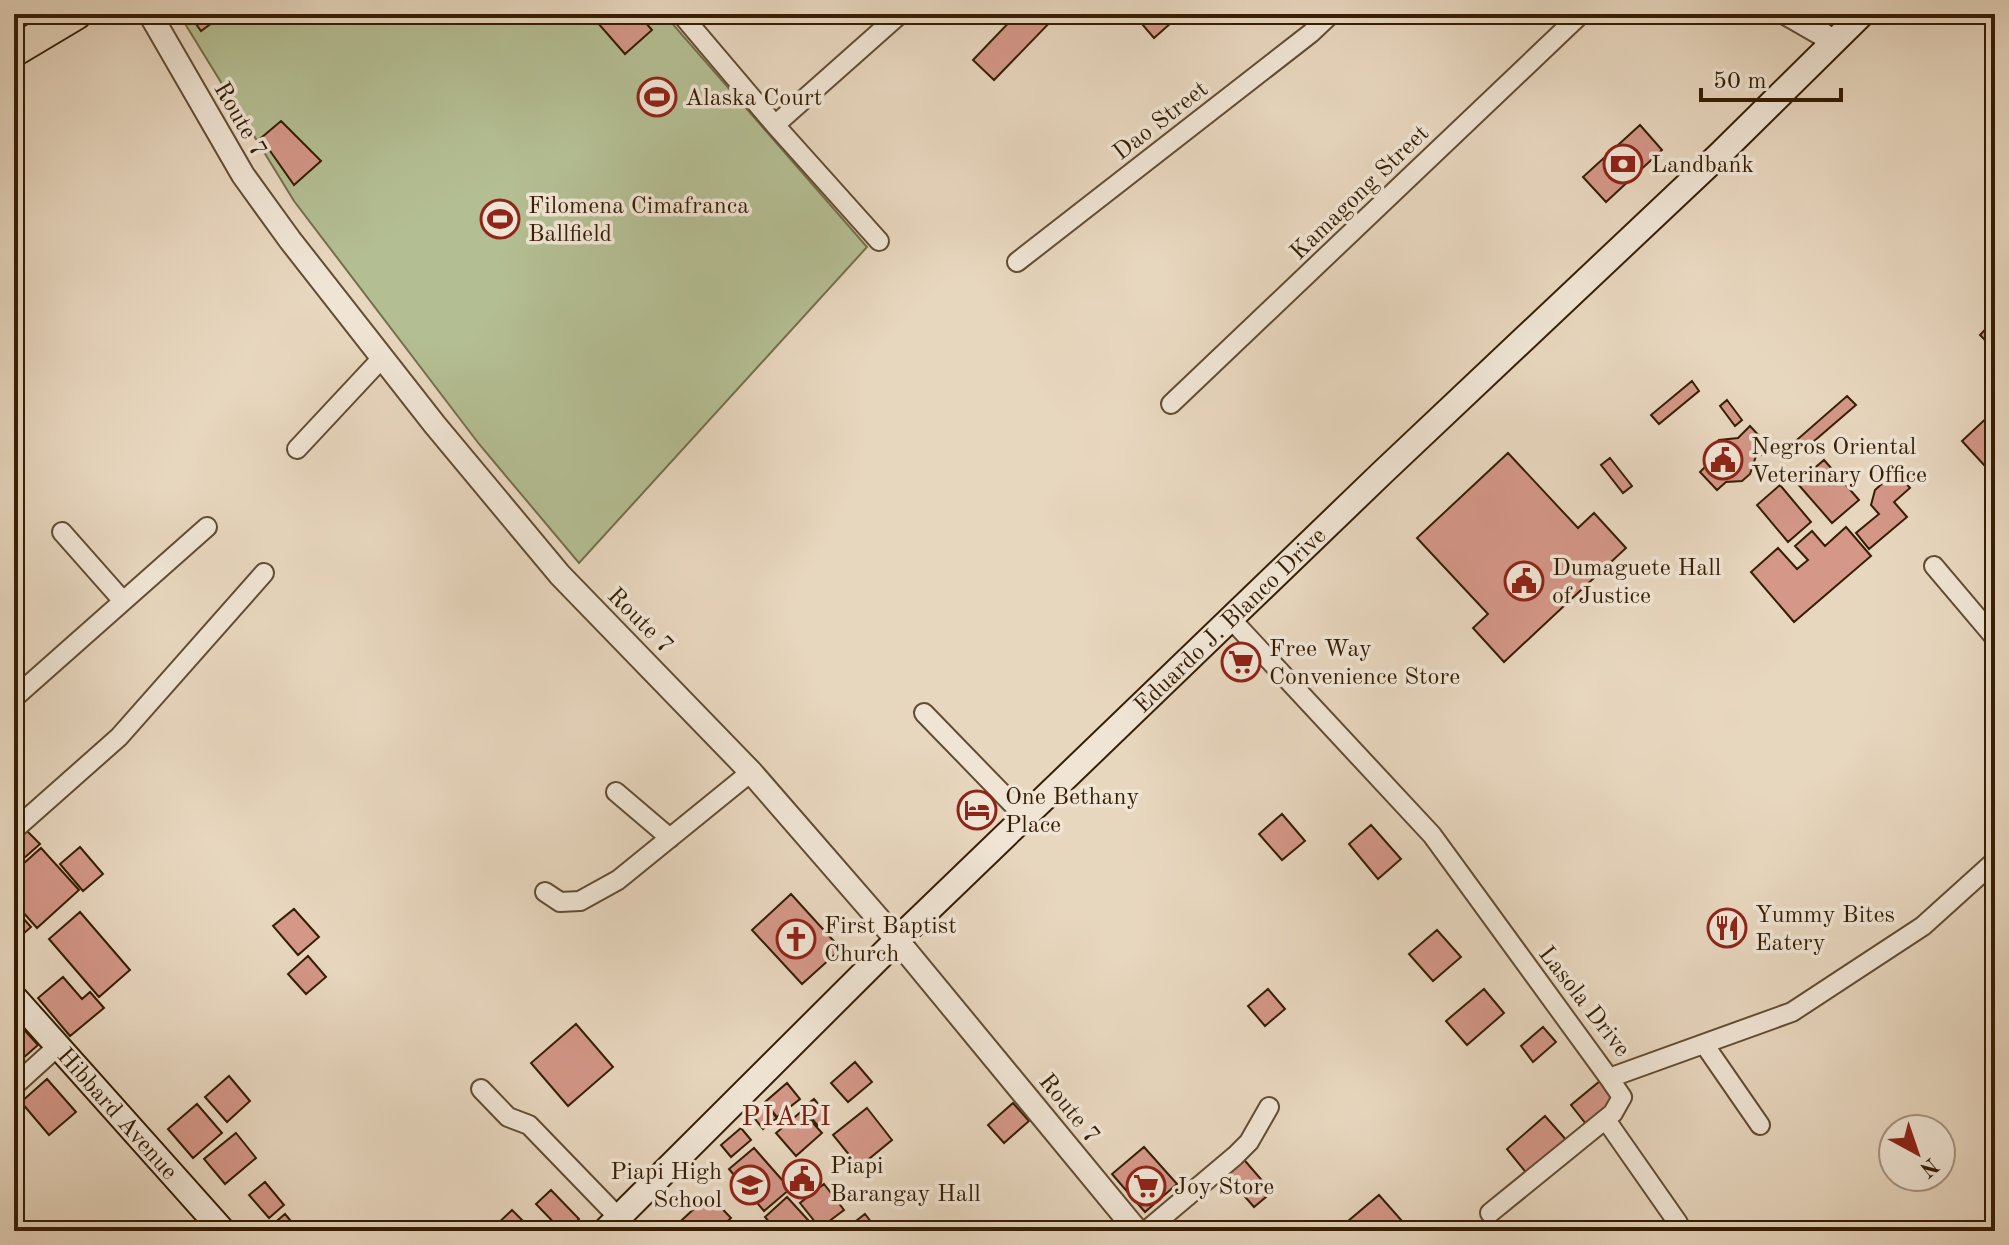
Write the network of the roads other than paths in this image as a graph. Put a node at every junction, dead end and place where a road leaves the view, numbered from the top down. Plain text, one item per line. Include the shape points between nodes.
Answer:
1 (76, 14) edge
2 (150, 14) edge
3 (681, 14) edge
4 (900, 14) edge
5 (1331, 14) edge
6 (1581, 14) edge
7 (1787, 14) edge
8 (1862, 14) edge
9 (1834, 41) junction
10 (14, 51) edge
11 (775, 125) junction
12 (879, 241) dead end
13 (1017, 262) dead end
14 (382, 358) junction
15 (1171, 404) dead end
16 (297, 449) dead end
17 (207, 527) dead end
18 (62, 532) dead end
19 (1934, 566) dead end
20 (264, 573) dead end
21 (123, 601) junction
22 (1231, 619) junction
23 (1995, 638) edge
24 (14, 698) edge
25 (924, 713) dead end
26 (751, 772) junction
27 (616, 792) dead end
28 (1025, 817) junction
29 (14, 830) edge
30 (670, 838) junction
31 (1995, 861) edge
32 (545, 892) dead end
33 (897, 940) junction
34 (14, 997) edge
35 (1704, 1044) junction
36 (57, 1047) junction
37 (1609, 1078) junction
38 (14, 1086) edge
39 (481, 1089) dead end
40 (1269, 1107) dead end
41 (1606, 1120) junction
42 (1760, 1125) dead end
43 (1490, 1213) dead end
44 (1678, 1223) dead end
45 (612, 1224) edge
46 (223, 1231) edge
47 (1137, 1231) edge
48 (1146, 1231) edge

1 - 10 highway
2 - 14 street, Route 7 via 243,175
3 - 11 street
4 - 11 street
5 - 13 street, Dao Street
6 - 15 street, Kamagong Street
7 - 9 street
8 - 9 main road, Eduardo J. Blanco Drive
9 - 22 main road, Eduardo J. Blanco Drive
11 - 12 street
14 - 16 street
14 - 26 street, Route 7 via 560,575
17 - 21 street
18 - 21 street
19 - 23 street
20 - 29 street via 119,737
21 - 24 street
22 - 28 main road, Eduardo J. Blanco Drive
22 - 37 street, Lasola Drive via 1432,835
25 - 28 street
26 - 30 street
26 - 33 street, Route 7
27 - 30 street
28 - 33 main road, Eduardo J. Blanco Drive
30 - 32 street via 618,880 580,901 560,902
31 - 35 street, Lasola Drive via 1923,926 1792,1012
33 - 45 main road, Eduardo J. Blanco Drive
33 - 47 street, Route 7
34 - 36 main road, Hibbard Avenue
35 - 37 street, Lasola Drive
35 - 42 street
36 - 38 street
36 - 46 main road, Hibbard Avenue
37 - 41 street via 1622,1097
39 - 45 street via 508,1117 529,1125
40 - 48 street via 1242,1149
41 - 43 street
41 - 44 street

